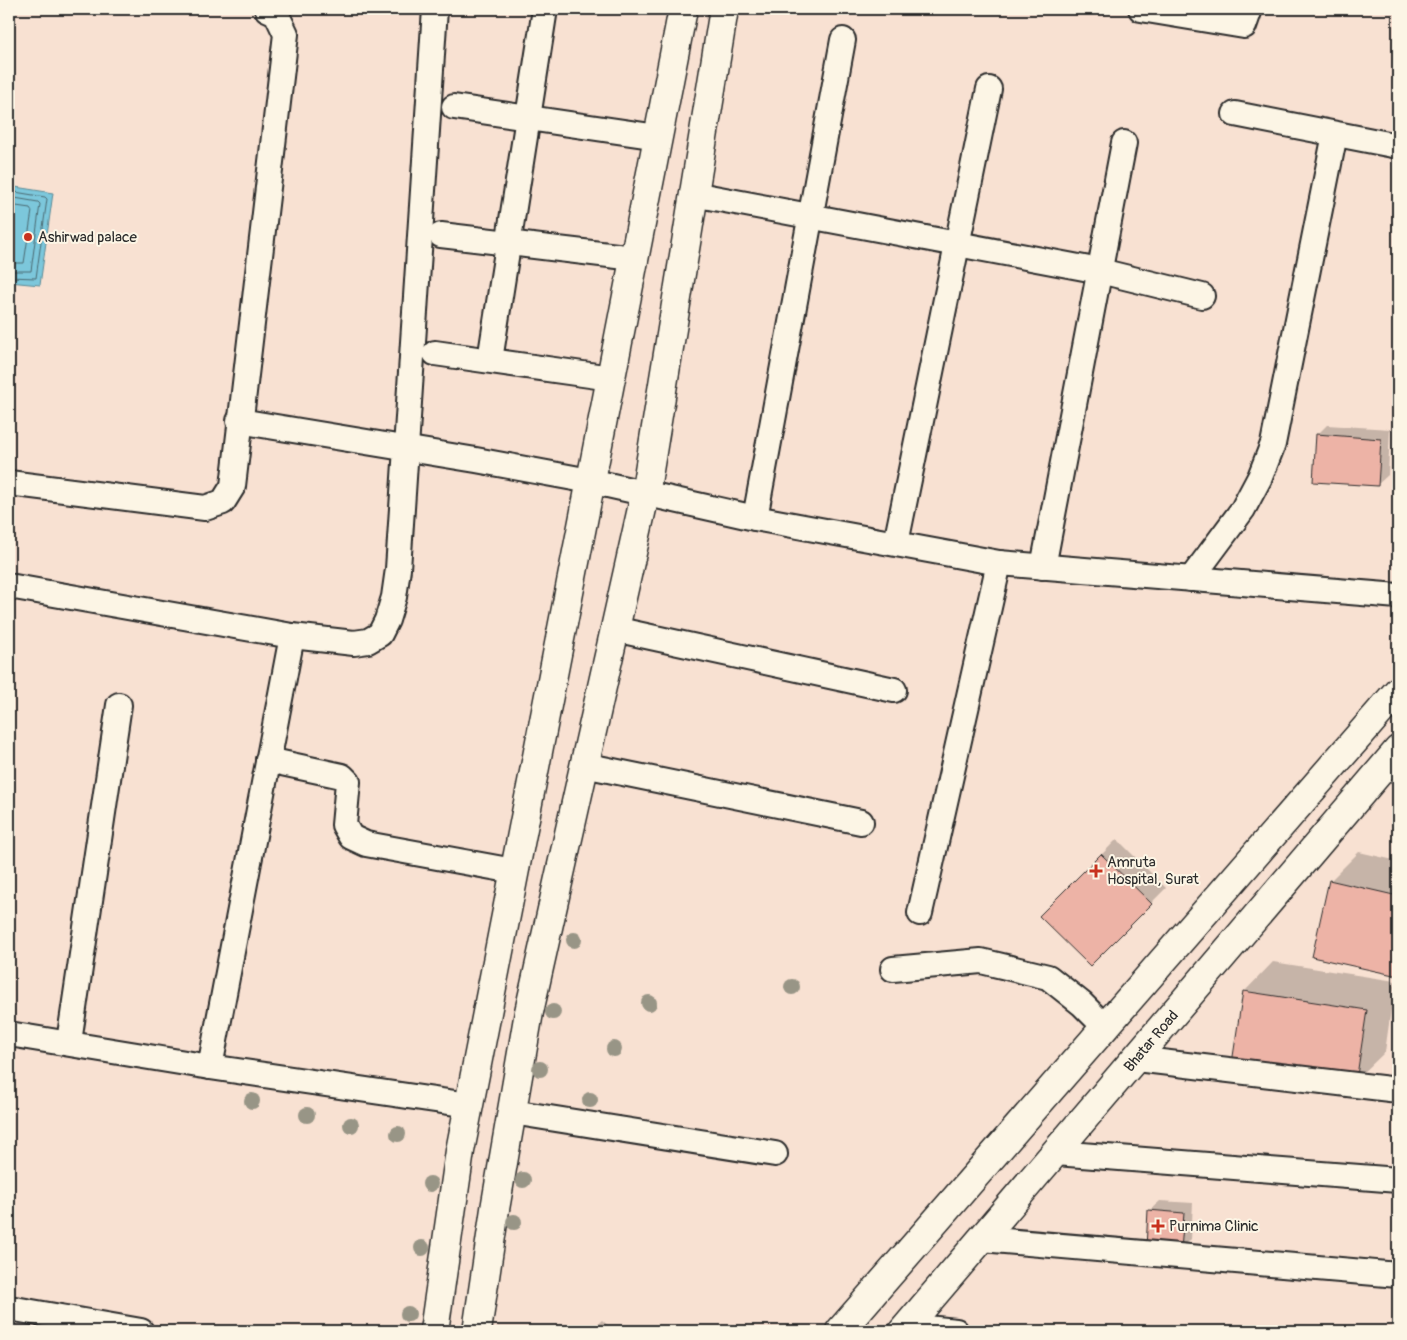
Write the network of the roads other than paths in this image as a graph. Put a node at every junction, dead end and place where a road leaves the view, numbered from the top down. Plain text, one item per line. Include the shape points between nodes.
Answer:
1 (266, 9) edge
2 (435, 9) edge
3 (545, 9) edge
4 (724, 9) edge
5 (1141, 9) edge
6 (1250, 9) edge
7 (678, 10) edge
8 (843, 40) dead end
9 (989, 89) dead end
10 (454, 108) dead end
11 (1235, 114) dead end
12 (528, 117) junction
13 (1335, 134) junction
14 (658, 137) junction
15 (1124, 143) dead end
16 (1398, 146) edge
17 (693, 194) junction
18 (811, 216) junction
19 (441, 235) dead end
20 (508, 242) junction
21 (957, 244) junction
22 (634, 258) junction
23 (1100, 270) junction
24 (1202, 296) dead end
25 (435, 354) dead end
26 (490, 360) junction
27 (611, 378) junction
28 (239, 421) junction
29 (406, 448) junction
30 (590, 481) junction
31 (9, 483) edge
32 (644, 494) junction
33 (755, 518) junction
34 (896, 543) junction
35 (999, 563) junction
36 (1043, 567) junction
37 (1191, 579) junction
38 (9, 586) edge
39 (1398, 596) edge
40 (614, 629) junction
41 (292, 636) junction
42 (894, 690) dead end
43 (1398, 691) edge
44 (119, 705) dead end
45 (1398, 750) edge
46 (268, 760) junction
47 (584, 765) junction
48 (861, 822) dead end
49 (514, 871) junction
50 (920, 913) dead end
51 (893, 969) dead end
52 (1106, 1028) junction
53 (9, 1034) edge
54 (69, 1042) junction
55 (1136, 1059) junction
56 (210, 1067) junction
57 (1398, 1090) edge
58 (469, 1105) junction
59 (512, 1112) junction
60 (1056, 1153) junction
61 (775, 1154) dead end
62 (1398, 1180) edge
63 (982, 1239) junction
64 (1398, 1275) edge
65 (9, 1308) edge
66 (905, 1329) edge
67 (141, 1331) edge
68 (434, 1331) edge
69 (478, 1331) edge
70 (840, 1331) edge
71 (956, 1331) edge

1 - 28 street via 276,13 286,34
2 - 29 street
3 - 12 street
4 - 17 street
5 - 6 street via 1244,26
7 - 14 street
8 - 18 street
9 - 21 street
10 - 12 street
11 - 13 street
12 - 14 street
12 - 20 street
13 - 16 street
13 - 37 street via 1273,444 1243,509
14 - 22 street
15 - 23 street
17 - 18 street
17 - 32 street
18 - 21 street
18 - 33 street
19 - 20 street
20 - 22 street
20 - 26 street
21 - 23 street
21 - 34 street
22 - 27 street
23 - 24 street
23 - 36 street
25 - 26 street
26 - 27 street
27 - 30 street
28 - 29 street
28 - 31 street via 233,486 223,502 206,508
29 - 30 street
29 - 41 street via 398,569 390,612 380,634 368,641 354,643
30 - 32 street
30 - 49 street
32 - 33 street
32 - 40 street
33 - 34 street
34 - 35 street
35 - 36 street
35 - 50 street
36 - 37 street
37 - 39 street
38 - 41 street
40 - 42 street
40 - 47 street
41 - 46 street
43 - 52 street
44 - 54 street
45 - 55 street, Bhatar Road
46 - 49 street via 342,776 348,782 344,825 351,837 366,844
46 - 56 street
47 - 48 street
47 - 59 street via 529,1012
49 - 58 street
51 - 52 street via 981,960 1048,977
52 - 70 street
53 - 54 street
54 - 56 street
55 - 57 street
55 - 60 street, Bhatar Road
56 - 58 street
58 - 68 street
59 - 61 street
59 - 69 street
60 - 62 street
60 - 63 street, Bhatar Road
63 - 64 street
63 - 66 street, Bhatar Road
65 - 67 street
66 - 71 street

